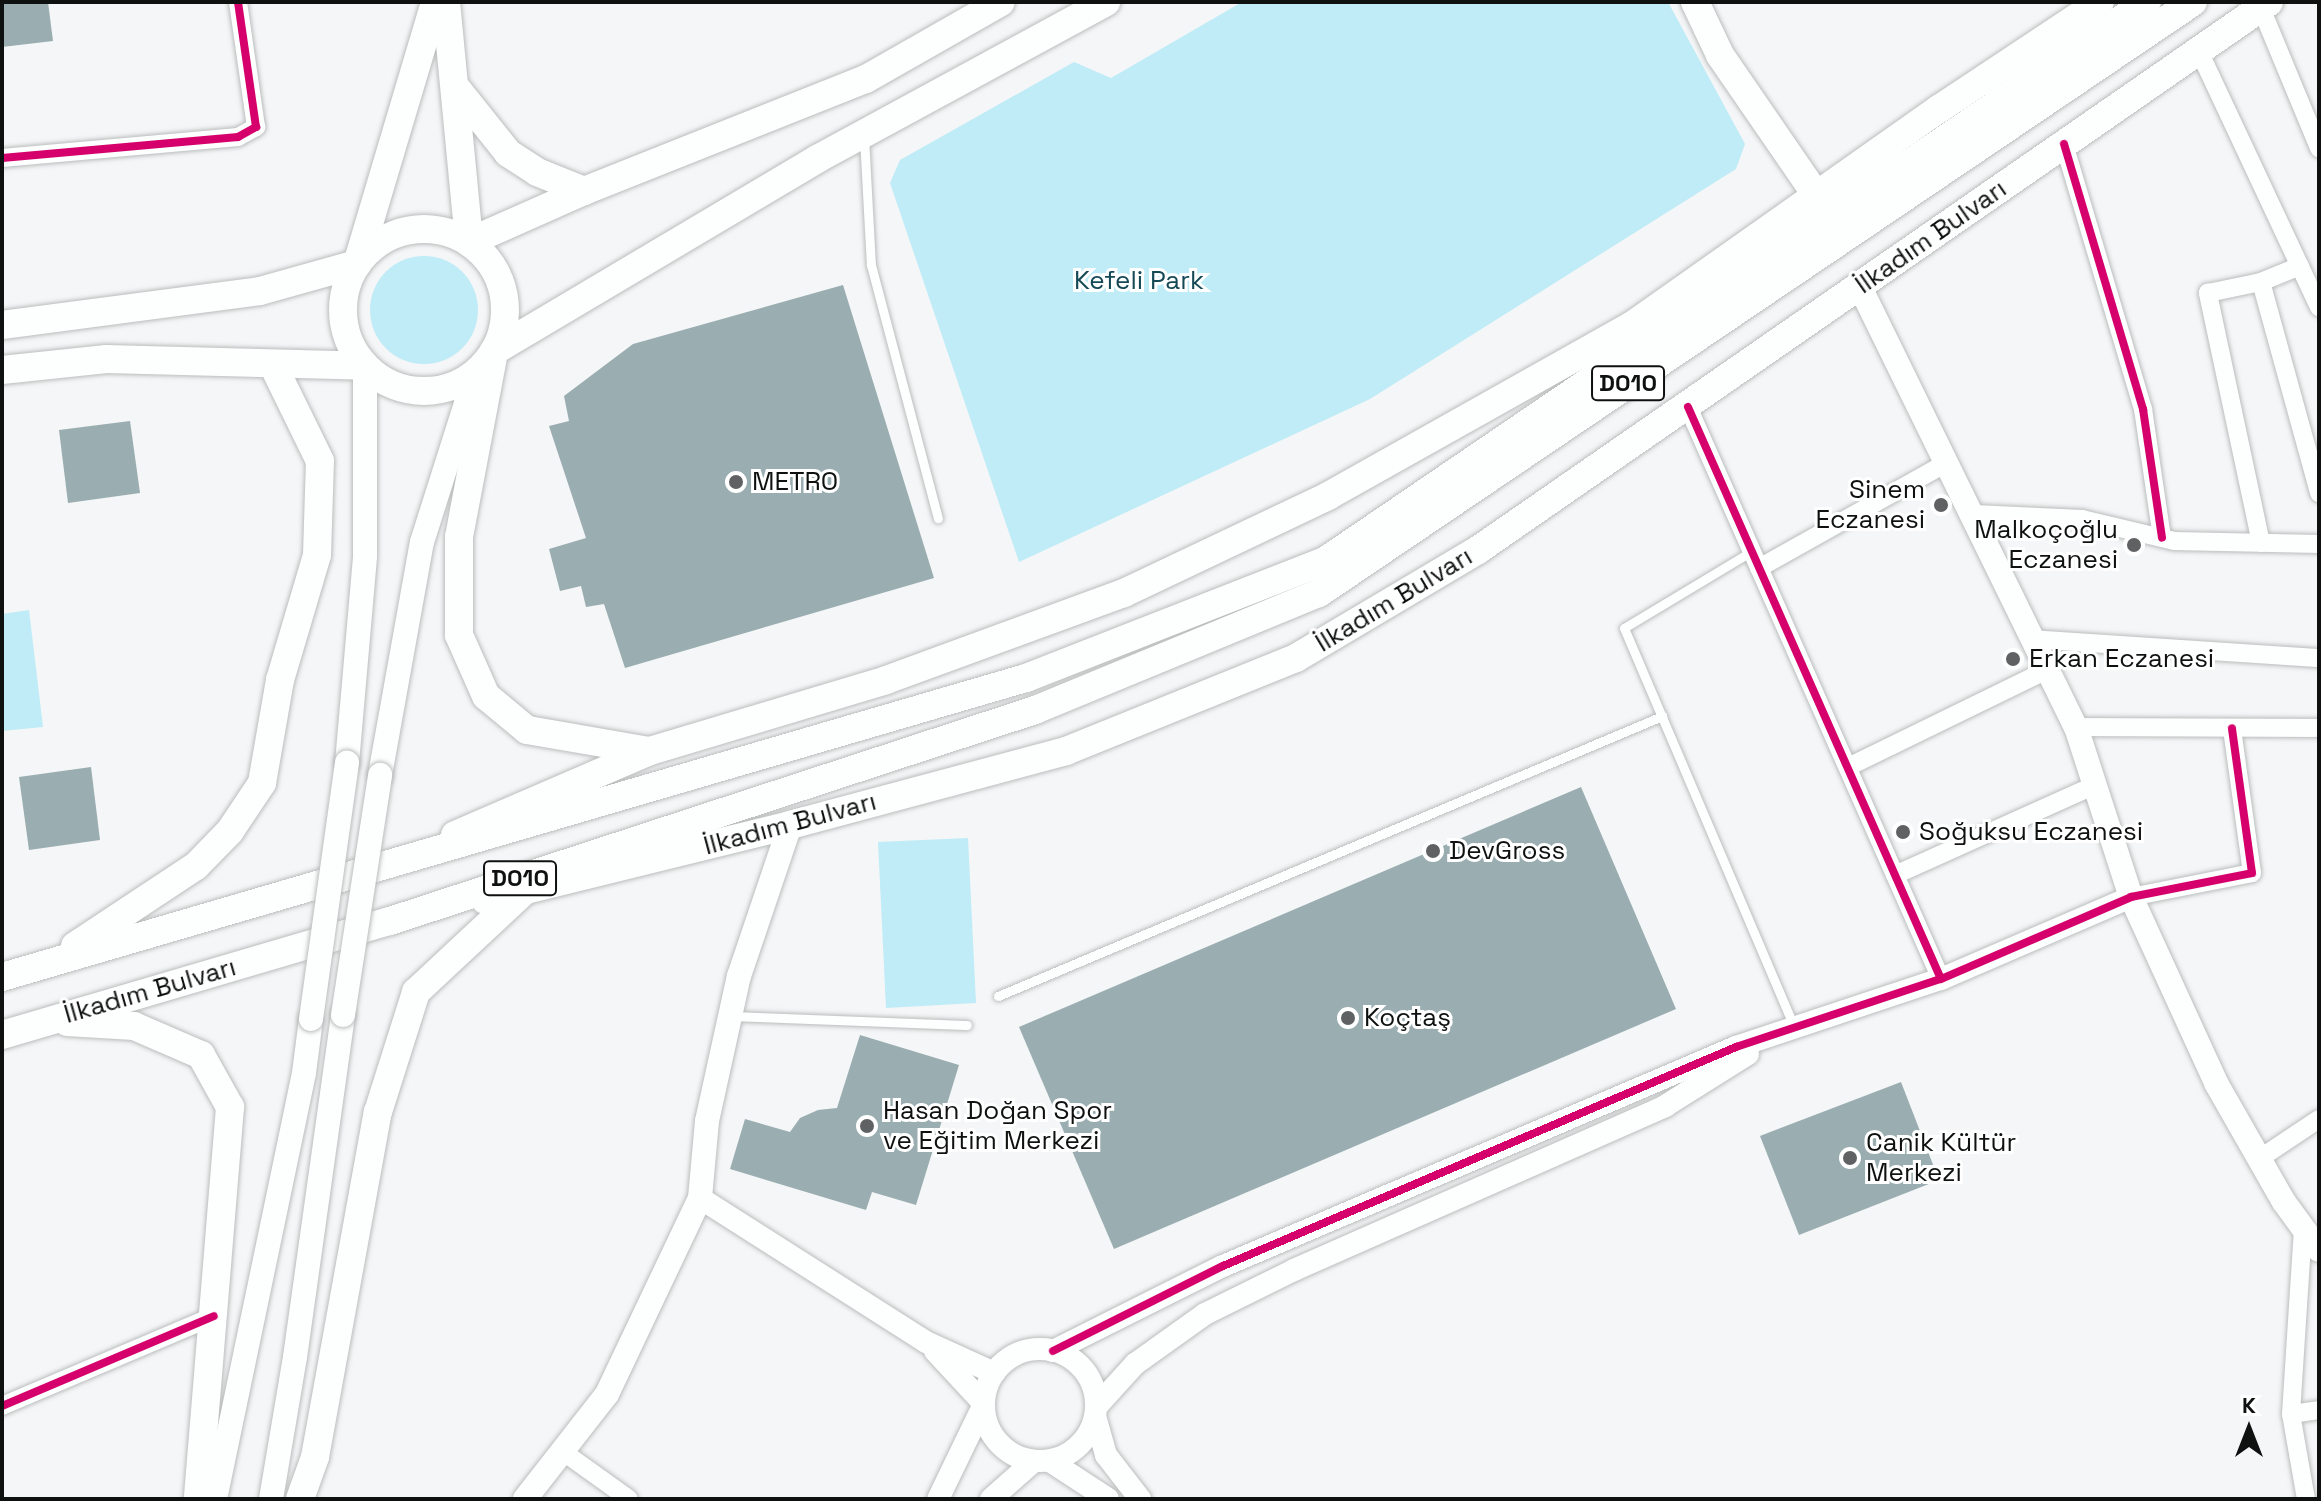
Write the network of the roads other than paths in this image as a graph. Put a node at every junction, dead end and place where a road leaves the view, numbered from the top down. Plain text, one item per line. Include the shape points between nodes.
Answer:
1 (238, 2) edge
2 (435, 2) edge
3 (446, 2) edge
4 (1001, 2) edge
5 (1106, 2) edge
6 (1695, 2) edge
7 (2100, 2) edge
8 (2147, 2) edge
9 (2193, 2) edge
10 (2265, 5) edge
11 (2199, 51) junction
12 (457, 89) junction
13 (864, 133) junction
14 (2064, 144) junction
15 (2319, 148) edge
16 (2, 158) edge
17 (584, 191) junction
18 (1817, 196) junction
19 (469, 242) junction
20 (357, 264) junction
21 (2300, 266) junction
22 (2261, 282) junction
23 (1860, 287) junction
24 (2319, 307) edge
25 (2, 325) edge
26 (494, 351) junction
27 (273, 365) junction
28 (365, 366) junction
29 (2, 370) edge
30 (1688, 407) junction
31 (1948, 462) junction
32 (2319, 493) edge
33 (1974, 514) junction
34 (938, 518) dead end
35 (2162, 538) junction
36 (2261, 543) junction
37 (2319, 544) edge
38 (1755, 560) junction
39 (2031, 639) junction
40 (2319, 658) edge
41 (2047, 670) junction
42 (1662, 716) junction
43 (2076, 727) junction
44 (2232, 728) junction
45 (2319, 728) edge
46 (650, 751) junction
47 (1848, 767) junction
48 (2095, 785) junction
49 (790, 825) junction
50 (386, 864) junction
51 (1895, 875) junction
52 (522, 893) junction
53 (2131, 897) junction
54 (390, 921) junction
55 (50, 962) junction
56 (2, 977) edge
57 (1941, 979) junction
58 (998, 996) dead end
59 (730, 1016) junction
60 (47, 1021) junction
61 (967, 1025) dead end
62 (1793, 1025) junction
63 (2, 1035) edge
64 (2319, 1119) edge
65 (2259, 1159) junction
66 (700, 1198) junction
67 (2303, 1229) junction
68 (2319, 1250) edge
69 (214, 1316) junction
70 (926, 1342) junction
71 (1053, 1351) junction
72 (994, 1373) junction
73 (984, 1404) junction
74 (2, 1406) edge
75 (2319, 1410) edge
76 (1096, 1411) junction
77 (2291, 1414) junction
78 (562, 1451) junction
79 (1042, 1461) junction
80 (198, 1499) edge
81 (215, 1499) edge
82 (271, 1499) edge
83 (300, 1499) edge
84 (525, 1499) edge
85 (629, 1499) edge
86 (938, 1499) edge
87 (991, 1499) edge
88 (1108, 1499) edge
89 (1140, 1499) edge
90 (2306, 1499) edge

1 - 16 street via 256,127 238,137
2 - 20 main road
3 - 12 main road
4 - 17 main road via 866,79
5 - 13 main road
6 - 18 main road via 1720,55
7 - 18 main road
8 - 50 main road, D010 via 1325,561 1026,678
9 - 54 main road, İlkadım Bulvarı / D010 via 1319,593 1035,710
10 - 11 main road, İlkadım Bulvarı
10 - 15 street
11 - 14 main road, İlkadım Bulvarı
11 - 21 street
12 - 17 main road via 508,153 537,172
12 - 19 main road
13 - 26 main road
13 - 34 lane via 871,265
14 - 23 main road, İlkadım Bulvarı
14 - 35 street via 2143,409
17 - 19 main road
18 - 46 main road via 1631,326 1328,496 1124,593 886,680
19 - 20 main road via 421,229 374,246
19 - 26 main road via 487,259 505,304
20 - 25 main road via 260,291
20 - 28 main road via 345,289 342,316 349,343
21 - 22 street
21 - 24 street
22 - 32 street
22 - 36 street via 2208,293
23 - 30 main road, İlkadım Bulvarı
23 - 31 main road
26 - 28 main road via 457,384 433,390 408,390
26 - 46 main road via 459,537 459,635 486,696 527,730
26 - 82 main road, bridge via 466,403 422,542 380,775
27 - 28 main road
27 - 29 main road via 106,359
27 - 55 main road via 320,461 317,555 280,680 262,783 230,831 196,866
28 - 81 main road, bridge via 365,556 347,763 304,1073
30 - 38 street
30 - 49 main road, İlkadım Bulvarı via 1478,550 1296,658 1066,751
31 - 33 main road
31 - 38 street
33 - 35 street via 2082,519
33 - 39 main road
35 - 36 street
36 - 37 street
38 - 42 lane via 1624,628
38 - 47 street
39 - 40 street
39 - 41 main road
41 - 43 main road
41 - 47 street
42 - 58 lane
42 - 62 lane
43 - 44 street
43 - 48 main road
44 - 45 street
44 - 53 street via 2252,873
46 - 50 main road
47 - 51 street
48 - 51 street
48 - 53 main road
49 - 52 main road, İlkadım Bulvarı
49 - 59 main road
50 - 55 main road, D010
51 - 57 street
52 - 54 main road, İlkadım Bulvarı
52 - 83 main road via 416,992 378,1112 315,1457
53 - 57 street
53 - 65 main road via 2216,1083
54 - 60 main road, İlkadım Bulvarı / D010
55 - 56 main road, D010
57 - 62 street
59 - 61 lane
59 - 66 main road via 707,1121
60 - 63 main road, İlkadım Bulvarı / D010
60 - 69 main road via 134,1026 201,1055 230,1107
62 - 71 street via 1223,1266
62 - 76 street via 1665,1106 1205,1314 1135,1364
64 - 65 street
65 - 67 main road
66 - 70 street
66 - 78 main road via 607,1394
67 - 68 main road
67 - 77 street
69 - 74 street
69 - 80 main road
70 - 72 street
70 - 73 street
71 - 72 street via 1020,1353
71 - 76 street via 1085,1371 1094,1388
72 - 73 street
73 - 79 street via 992,1436 1003,1448
73 - 86 street
75 - 77 street
76 - 79 street via 1083,1442 1068,1454
76 - 89 street via 1106,1455
77 - 90 street
78 - 84 main road
78 - 85 street
79 - 87 street
79 - 88 street

